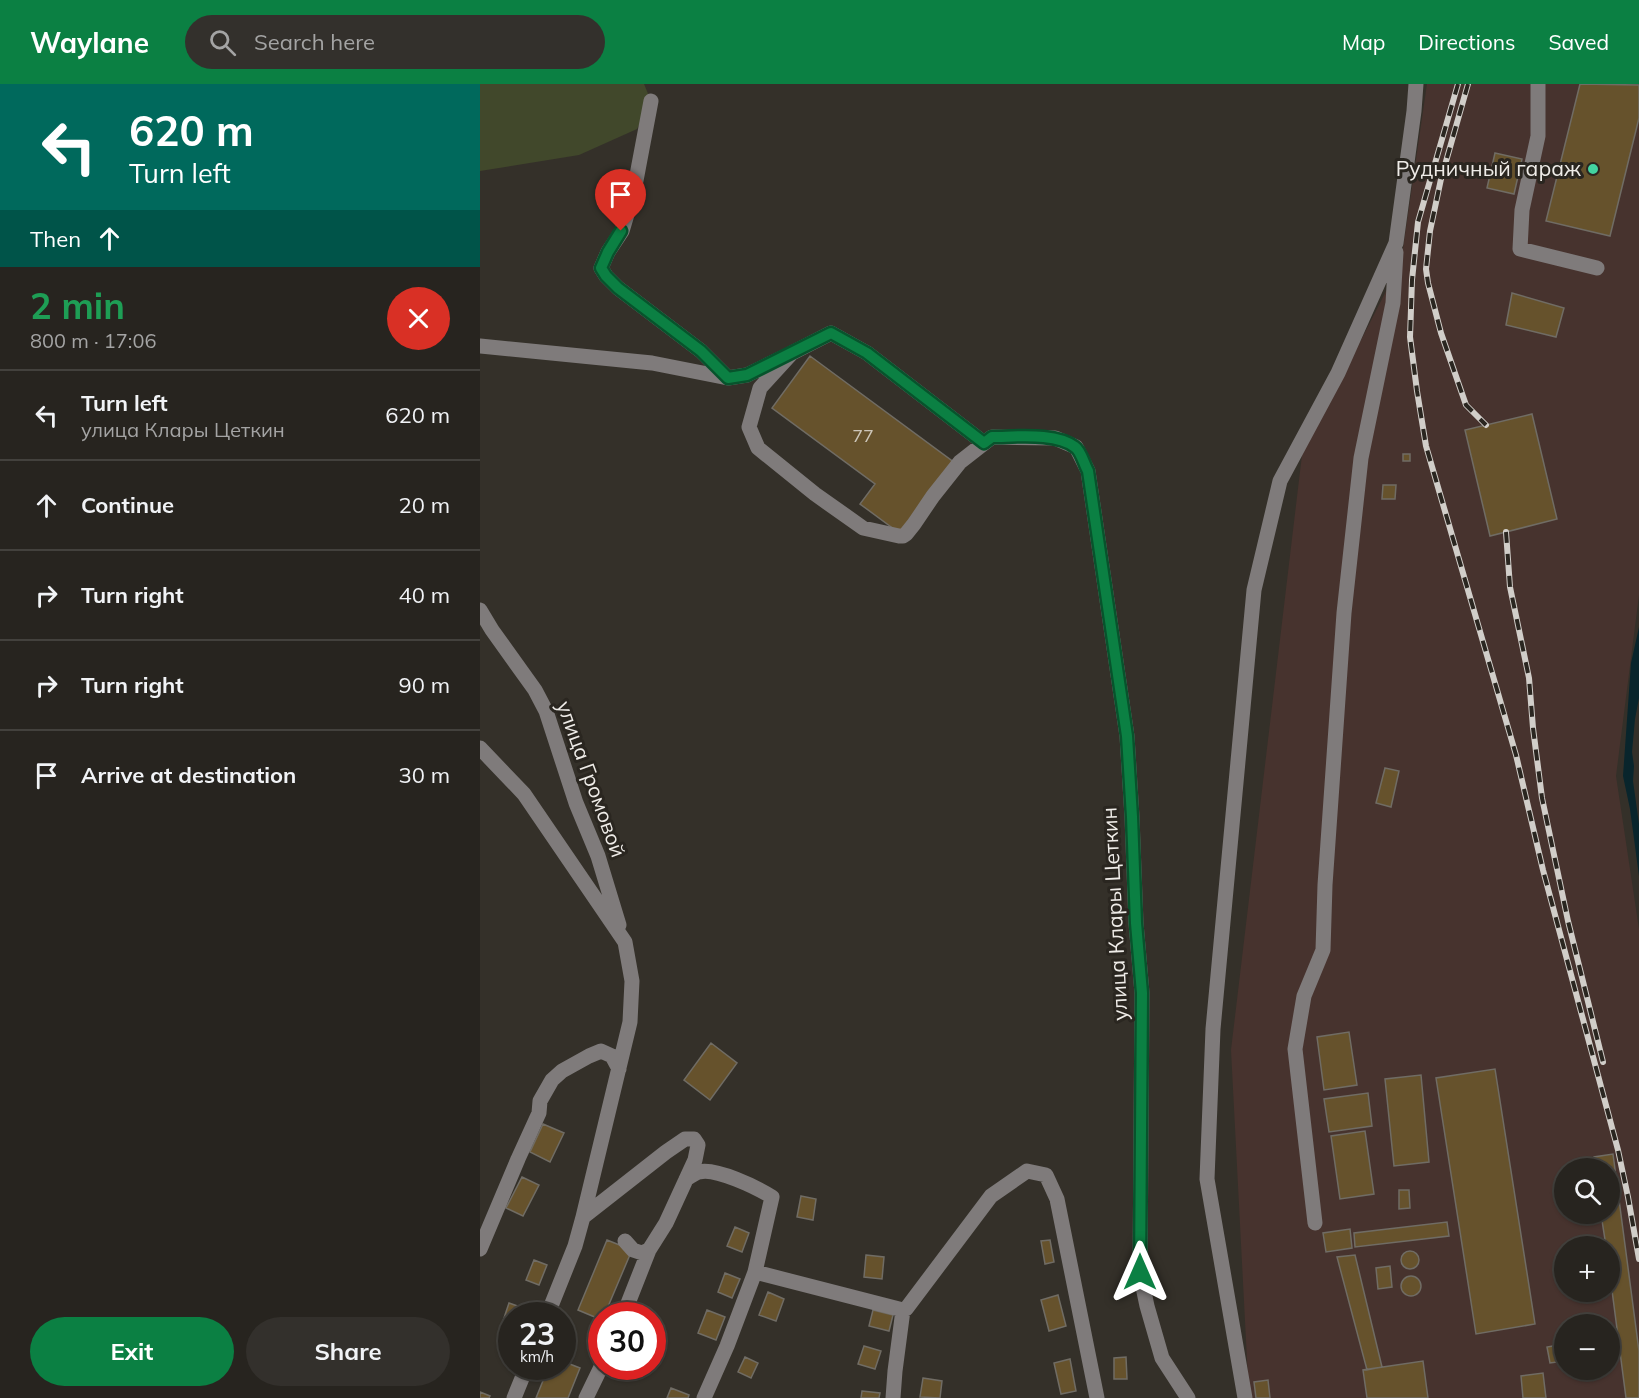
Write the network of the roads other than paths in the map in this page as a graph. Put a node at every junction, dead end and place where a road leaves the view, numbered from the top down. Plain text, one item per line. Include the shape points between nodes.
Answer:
1 (1416, 84) edge
2 (1538, 84) edge
3 (651, 101) dead end
4 (1396, 243) junction
5 (1597, 268) dead end
6 (480, 346) edge
7 (792, 353) junction
8 (728, 378) junction
9 (984, 443) junction
10 (480, 610) edge
11 (480, 748) edge
12 (625, 942) junction
13 (619, 1069) junction
14 (686, 1179) junction
15 (583, 1217) junction
16 (1315, 1223) dead end
17 (625, 1240) dead end
18 (480, 1249) edge
19 (650, 1250) junction
20 (755, 1272) junction
21 (553, 1302) edge
22 (629, 1302) edge
23 (903, 1310) junction
24 (521, 1380) edge
25 (595, 1380) edge
26 (514, 1398) edge
27 (586, 1398) edge
28 (704, 1398) edge
29 (893, 1398) edge
30 (1097, 1398) edge
31 (1188, 1398) edge
32 (1245, 1398) edge

1 - 4 street
2 - 5 street via 1538,136 1522,210 1520,249
3 - 8 street via 634,191 621,231 601,268 618,288 701,351
4 - 16 street via 1393,303 1361,458 1347,589 1323,950 1304,996 1295,1049
4 - 32 street via 1338,373 1280,482 1254,590 1214,1029 1207,1179
6 - 8 street via 651,363
7 - 8 street via 747,375
7 - 9 street, улица Клары Цеткин via 831,333 867,353
7 - 9 street, улица Клары Цеткин via 760,388 749,426 758,448 863,528 903,536 960,462
9 - 31 street, улица Клары Цеткин via 992,437 1055,438 1076,447 1088,471 1127,736 1142,993 1140,1272 1162,1358
10 - 12 street, улица Громовой via 546,711
11 - 12 street via 524,794
12 - 13 street, улица Громовой via 632,981 630,1022
13 - 15 street, улица Громовой
13 - 18 street via 612,1056 601,1051 552,1080
14 - 15 street via 695,1160 698,1145 694,1139 686,1139 666,1152
14 - 19 street
14 - 20 street via 700,1171 723,1175 772,1197
15 - 21 street, улица Громовой
17 - 19 street via 633,1250
19 - 22 street
20 - 23 street
20 - 28 street
23 - 29 street
23 - 30 street via 991,1196 1027,1172 1046,1175 1057,1199
24 - 26 street
25 - 27 street

